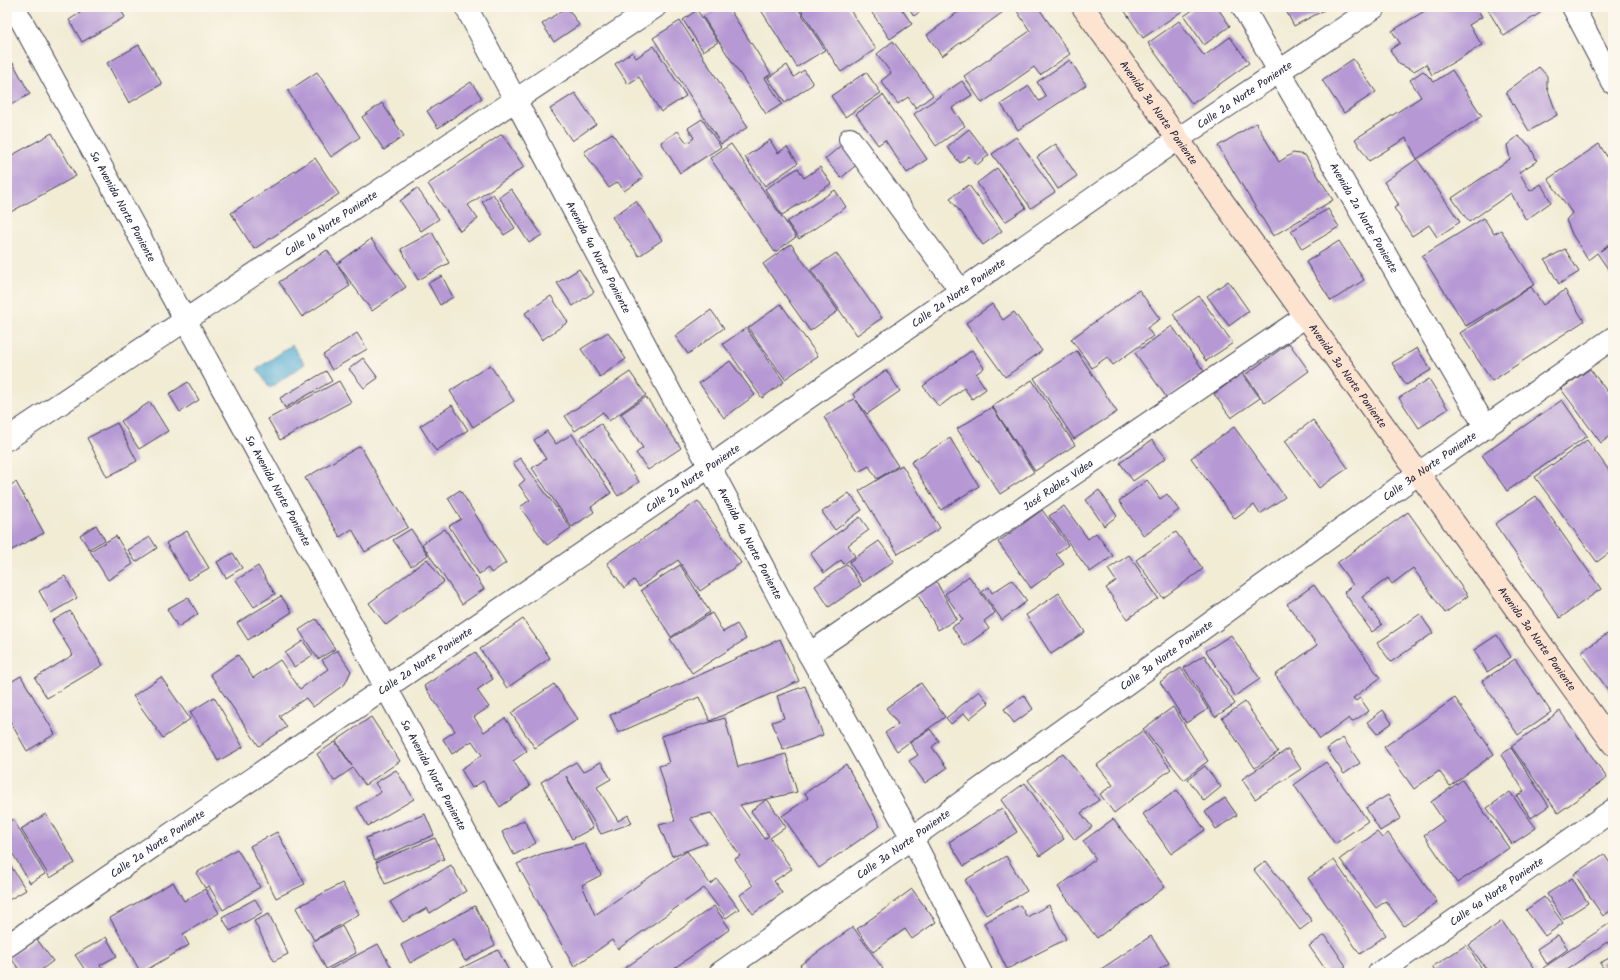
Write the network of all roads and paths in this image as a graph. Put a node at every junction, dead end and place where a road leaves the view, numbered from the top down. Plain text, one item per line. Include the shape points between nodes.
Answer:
1 (14, 7) edge
2 (466, 7) edge
3 (655, 7) edge
4 (1083, 7) edge
5 (1243, 7) edge
6 (1375, 7) edge
7 (1573, 7) edge
8 (1279, 71) junction
9 (1613, 83) edge
10 (516, 101) junction
11 (850, 139) dead end
12 (1178, 139) junction
13 (961, 291) junction
14 (1306, 316) junction
15 (186, 321) junction
16 (1613, 338) edge
17 (1486, 428) junction
18 (7, 439) edge
19 (709, 467) junction
20 (1419, 473) junction
21 (809, 654) junction
22 (386, 688) junction
23 (1613, 744) edge
24 (1613, 810) edge
25 (912, 838) junction
26 (7, 946) edge
27 (542, 973) edge
28 (720, 973) edge
29 (981, 973) edge
30 (1380, 973) edge

1 - 15 street, 5a Avenida Norte Poniente
2 - 10 street, Avenida 4a Norte Poniente
3 - 10 street, Calle 1a Norte Poniente
4 - 12 main road, Avenida 3a Norte Poniente
5 - 8 street, Avenida 2a Norte Poniente
6 - 8 street, Calle 2a Norte Poniente
7 - 9 street
8 - 12 street, Calle 2a Norte Poniente
8 - 17 street, Avenida 2a Norte Poniente
10 - 15 street, Calle 1a Norte Poniente
10 - 19 street, Avenida 4a Norte Poniente
11 - 13 street
12 - 13 street, Calle 2a Norte Poniente
12 - 14 main road, Avenida 3a Norte Poniente
13 - 19 street, Calle 2a Norte Poniente
14 - 20 main road, Avenida 3a Norte Poniente
14 - 21 street, José Robles Videa
15 - 18 street, Calle 1a Norte Poniente
15 - 22 street, 5a Avenida Norte Poniente
16 - 17 street, Calle 3a Norte Poniente
17 - 20 street, Calle 3a Norte Poniente
19 - 21 street, Avenida 4a Norte Poniente
19 - 22 street, Calle 2a Norte Poniente
20 - 23 main road, Avenida 3a Norte Poniente
20 - 25 street, Calle 3a Norte Poniente
21 - 25 street, Avenida 4a Norte Poniente
22 - 26 street, Calle 2a Norte Poniente
22 - 27 street, 5a Avenida Norte Poniente
24 - 30 street, Calle 4a Norte Poniente
25 - 28 street, Calle 3a Norte Poniente
25 - 29 street, Avenida 4a Norte Poniente

